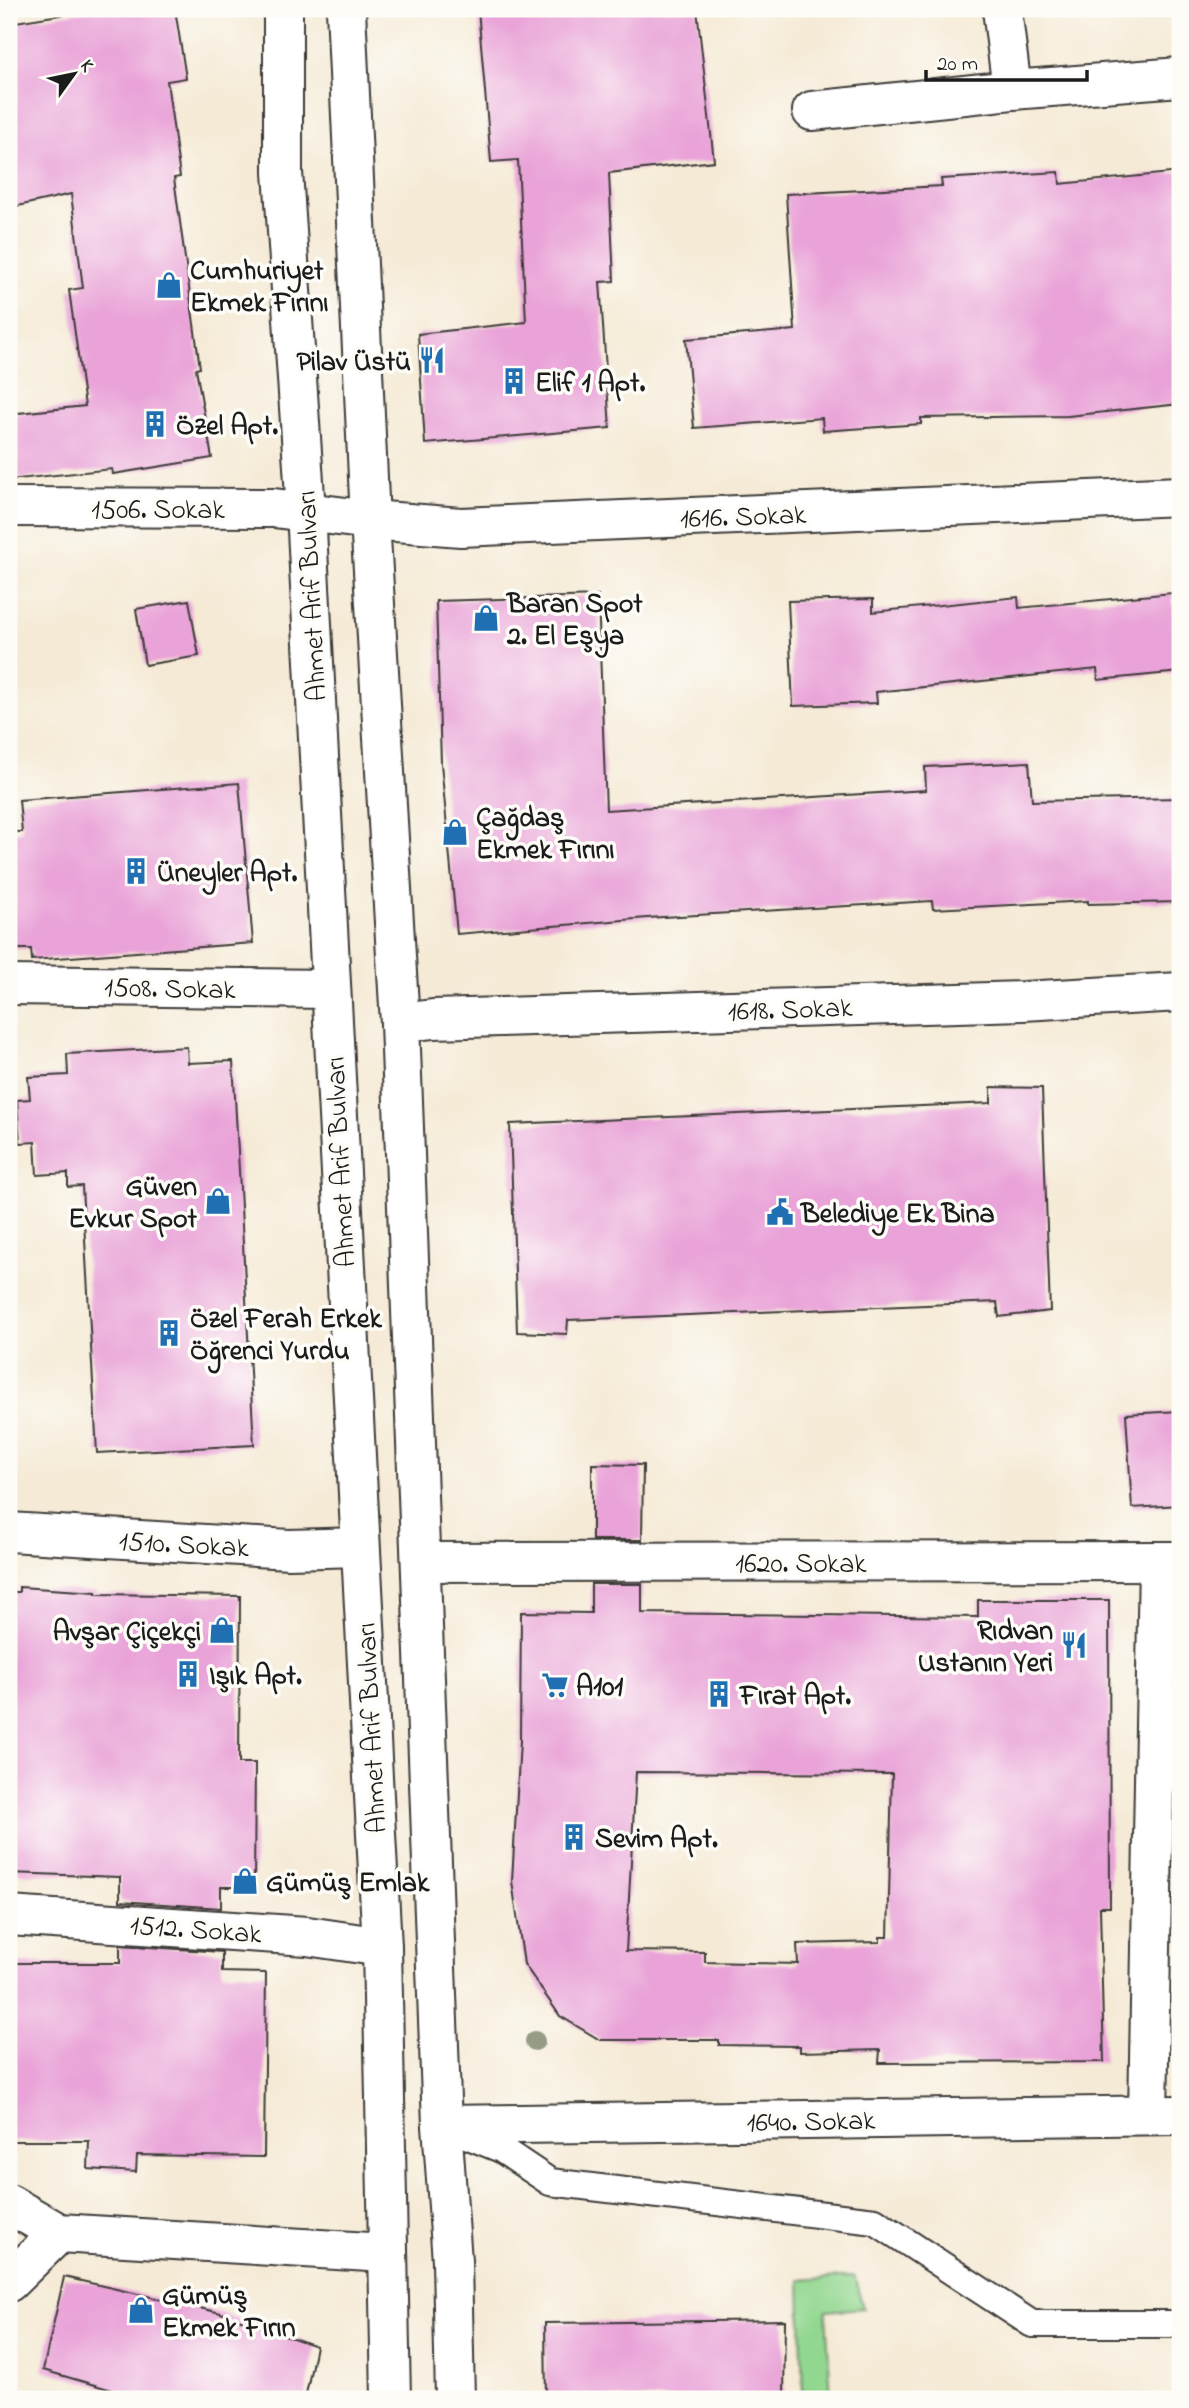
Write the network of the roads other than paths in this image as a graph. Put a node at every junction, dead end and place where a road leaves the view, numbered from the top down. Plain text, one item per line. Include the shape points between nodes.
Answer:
1 (283, 9) edge
2 (346, 9) edge
3 (1002, 9) edge
4 (1180, 77) edge
5 (1012, 90) junction
6 (812, 111) dead end
7 (1180, 496) edge
8 (9, 507) edge
9 (306, 511) junction
10 (370, 520) junction
11 (9, 985) edge
12 (330, 989) junction
13 (1180, 992) edge
14 (400, 1023) junction
15 (9, 1532) edge
16 (360, 1547) junction
17 (1169, 1561) edge
18 (422, 1562) junction
19 (9, 1916) edge
20 (382, 1947) junction
21 (1164, 2114) edge
22 (442, 2125) junction
23 (9, 2204) edge
24 (59, 2232) junction
25 (386, 2253) junction
26 (9, 2282) edge
27 (1180, 2324) edge
28 (391, 2399) edge
29 (455, 2399) edge

1 - 9 street, Ahmet Arif Bulvarı via 283,172
2 - 10 street, Ahmet Arif Bulvarı
3 - 5 street
4 - 5 street
5 - 6 street
7 - 10 street, 1616. Sokak via 461,527
8 - 9 street, 1506. Sokak
9 - 10 street, 1616. Sokak
9 - 12 street, Ahmet Arif Bulvarı
10 - 14 street, Ahmet Arif Bulvarı
11 - 12 street, 1508. Sokak
12 - 16 street, Ahmet Arif Bulvarı
13 - 14 street, 1618. Sokak
14 - 18 street, Ahmet Arif Bulvarı
15 - 16 street, 1510. Sokak via 289,1549
16 - 20 street, Ahmet Arif Bulvarı
17 - 18 street, 1620. Sokak
17 - 21 street
18 - 22 street, Ahmet Arif Bulvarı
19 - 20 street, 1512. Sokak via 307,1936
20 - 25 street, Ahmet Arif Bulvarı
21 - 22 street, 1640. Sokak
22 - 27 lane via 500,2149 550,2182 875,2221 1032,2325
22 - 29 street, Ahmet Arif Bulvarı via 452,2261
23 - 24 street
24 - 25 street
24 - 26 street
25 - 28 street, Ahmet Arif Bulvarı

